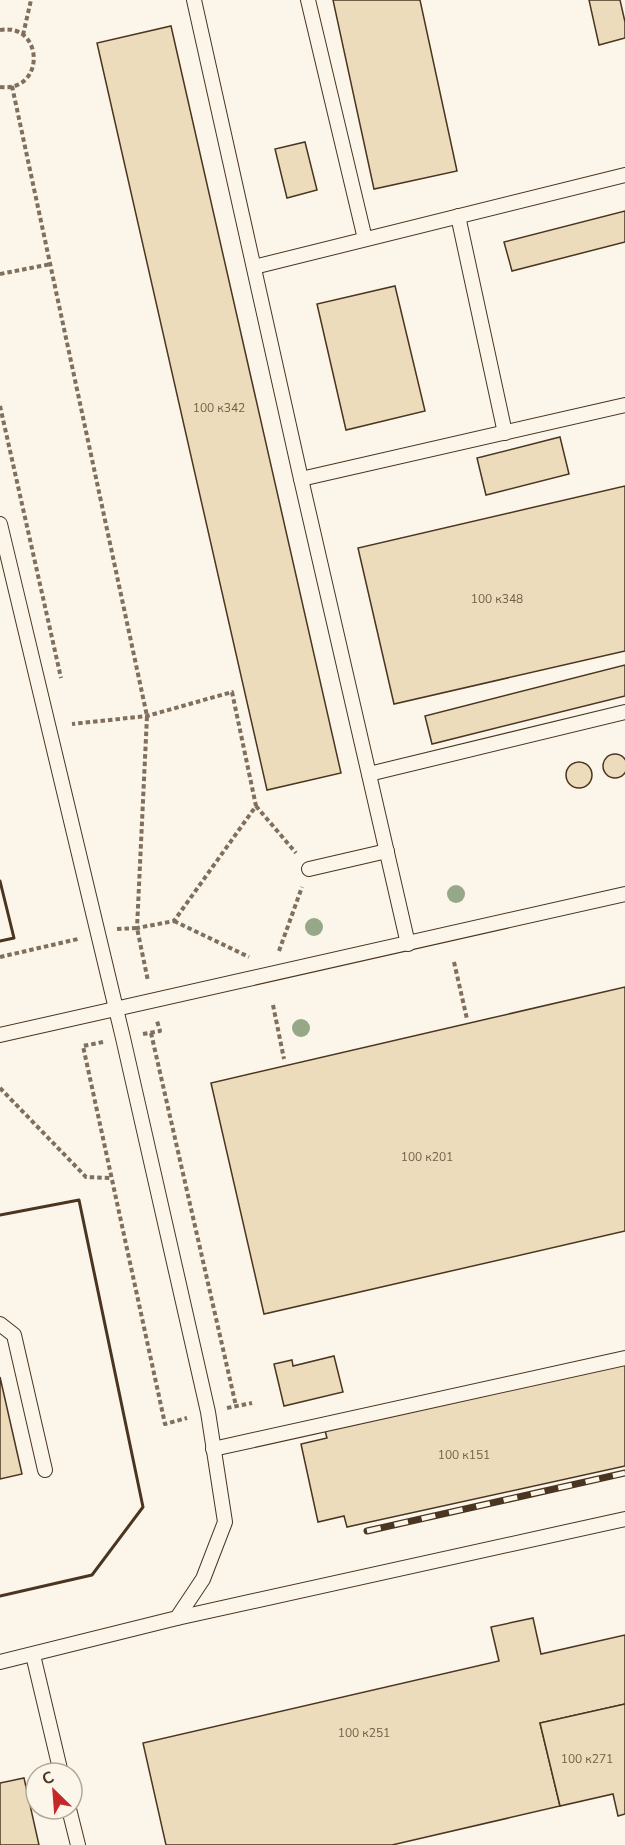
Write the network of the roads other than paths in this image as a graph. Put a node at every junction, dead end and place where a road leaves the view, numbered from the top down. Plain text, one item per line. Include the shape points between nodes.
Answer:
1 (194, 0) edge
2 (308, 0) edge
3 (625, 175) edge
4 (458, 216) junction
5 (365, 239) junction
6 (254, 267) junction
7 (625, 405) edge
8 (505, 433) junction
9 (301, 479) junction
10 (0, 524) edge
11 (625, 712) edge
12 (369, 774) junction
13 (387, 851) junction
14 (309, 869) road end
15 (625, 894) edge
16 (408, 944) junction
17 (116, 1010) junction
18 (0, 1035) edge
19 (0, 1324) edge
20 (625, 1358) edge
21 (213, 1449) junction
22 (45, 1470) dead end
23 (625, 1519) edge
24 (177, 1618) junction
25 (33, 1655) junction
26 (0, 1662) edge
27 (58, 1761) edge
28 (72, 1821) edge
29 (78, 1845) edge

1 - 6 lane
2 - 5 lane
3 - 4 lane
4 - 5 lane
4 - 8 lane
5 - 6 lane
6 - 9 lane
7 - 8 lane
8 - 9 lane
9 - 12 lane
10 - 17 lane
11 - 12 lane
12 - 13 lane
13 - 14 lane
13 - 16 lane
15 - 16 lane
16 - 17 lane
17 - 18 lane
17 - 21 lane via 208,1412
19 - 22 lane via 14,1335
20 - 21 lane
21 - 24 lane via 225,1522 203,1579
23 - 24 lane
24 - 25 lane
25 - 26 lane
25 - 27 lane
28 - 29 lane

